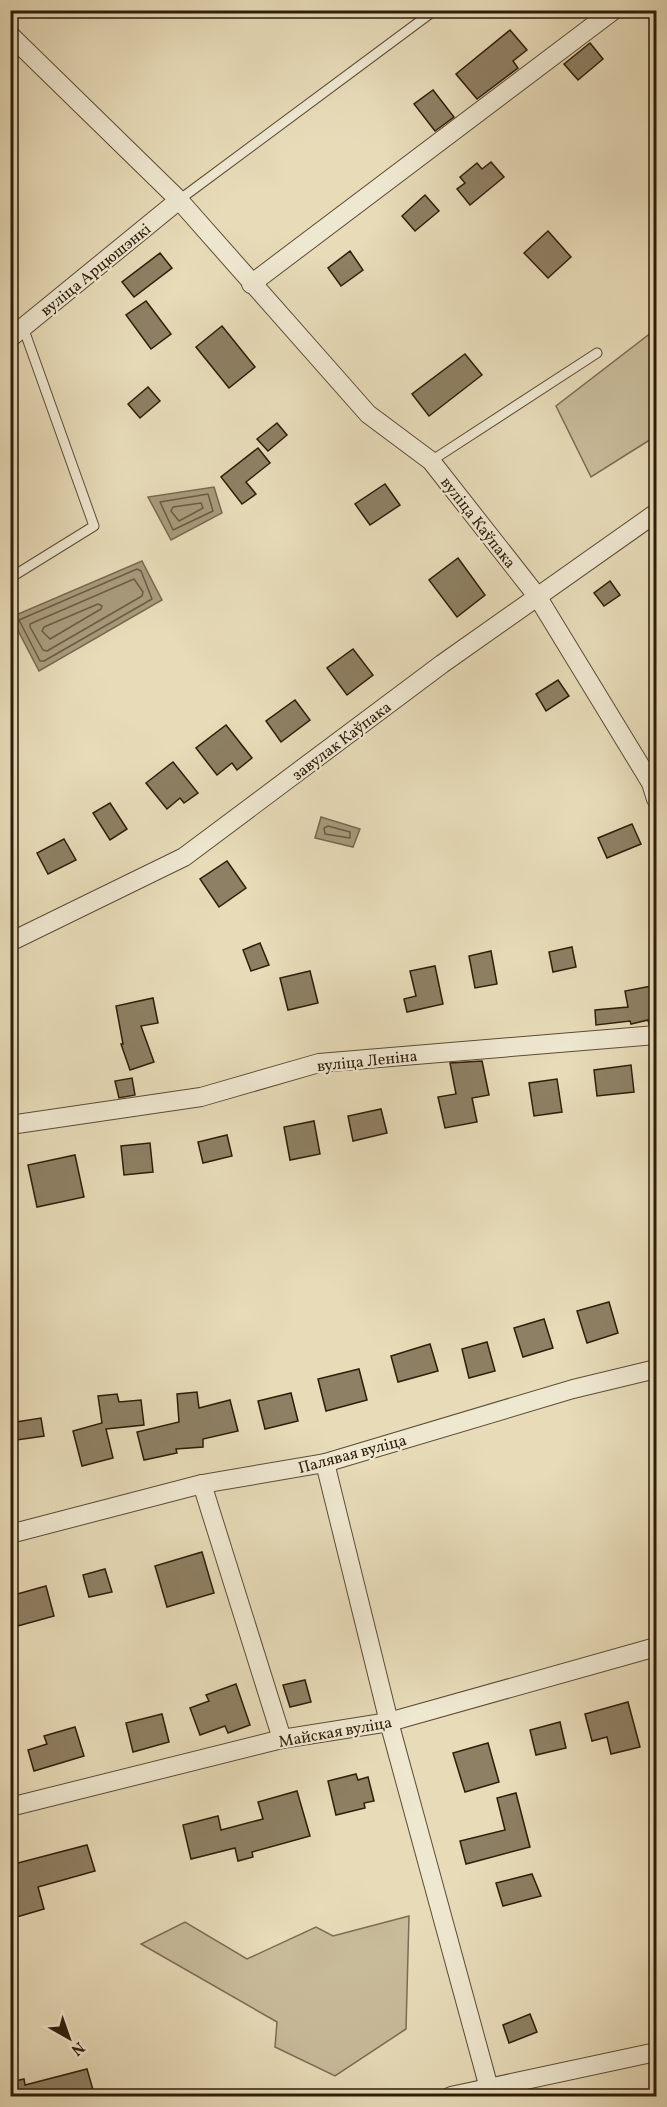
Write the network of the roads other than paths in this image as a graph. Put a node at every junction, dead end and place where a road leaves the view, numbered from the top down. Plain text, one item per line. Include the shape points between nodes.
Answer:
1 (435, 10) edge
2 (614, 10) edge
3 (10, 35) edge
4 (179, 200) junction
5 (252, 284) junction
6 (17, 332) edge
7 (597, 353) dead end
8 (431, 461) junction
9 (657, 513) edge
10 (10, 578) edge
11 (537, 596) junction
12 (657, 799) edge
13 (10, 942) edge
14 (657, 1035) edge
15 (10, 1125) edge
16 (657, 1369) edge
17 (325, 1463) junction
18 (202, 1484) junction
19 (10, 1534) edge
20 (657, 1647) edge
21 (389, 1722) junction
22 (282, 1739) junction
23 (10, 1807) edge
24 (657, 2052) edge
25 (489, 2088) junction
26 (451, 2097) edge

1 - 4 lane
2 - 5 street
3 - 4 street, вуліца Каўпака
4 - 5 street, вуліца Каўпака
4 - 6 street, вуліца Арцюшэнкі
5 - 8 street, вуліца Каўпака via 368,414
6 - 10 lane via 94,526
7 - 8 lane
8 - 11 street, вуліца Каўпака
9 - 11 street, завулак Каўпака
11 - 12 street, вуліца Каўпака
11 - 13 street, завулак Каўпака via 184,857
14 - 15 street, вуліца Леніна via 320,1063 201,1097
16 - 17 street, Палявая вуліца via 573,1389
17 - 18 street, Палявая вуліца
17 - 21 street
18 - 19 street, Палявая вуліца
18 - 22 street
20 - 21 street, Майская вуліца
21 - 22 street, Майская вуліца
21 - 25 street
22 - 23 street, Майская вуліца
24 - 25 street
25 - 26 street

